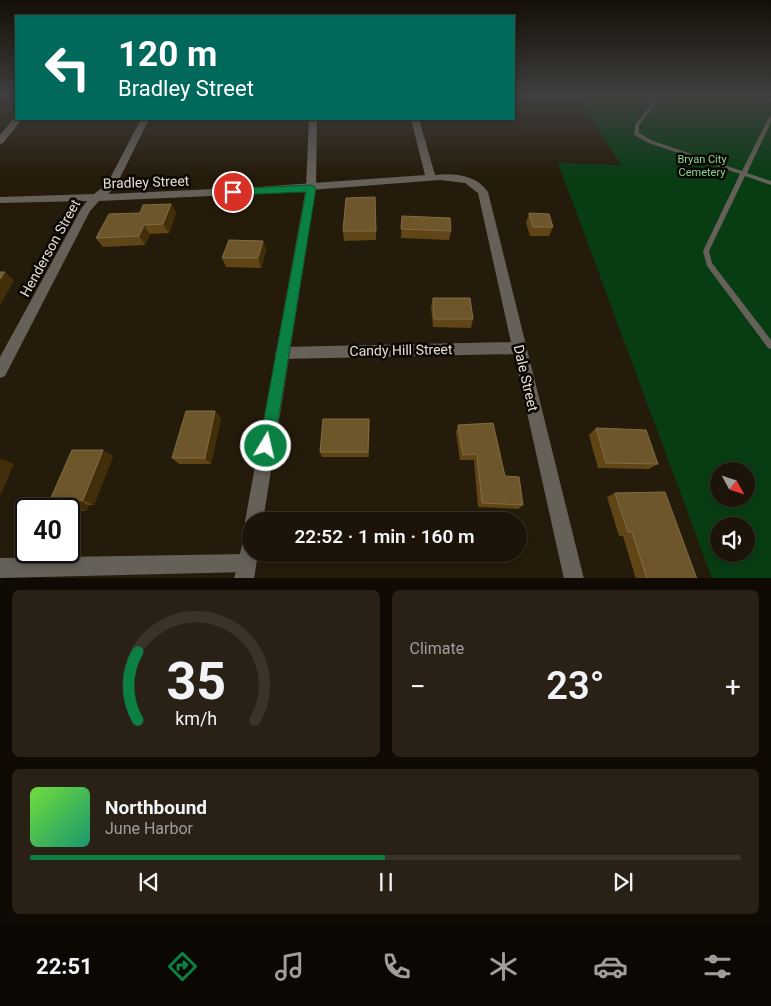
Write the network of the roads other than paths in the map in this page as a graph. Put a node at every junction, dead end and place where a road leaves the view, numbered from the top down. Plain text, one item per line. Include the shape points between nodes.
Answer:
1 (15, 123) edge
2 (143, 123) edge
3 (313, 123) edge
4 (416, 123) edge
5 (639, 123) edge
6 (769, 123) edge
7 (0, 141) edge
8 (744, 174) junction
9 (431, 178) junction
10 (472, 182) joint
11 (771, 183) edge
12 (311, 188) junction
13 (96, 198) junction
14 (0, 200) edge
15 (771, 346) edge
16 (519, 348) junction
17 (282, 353) junction
18 (0, 370) edge
19 (256, 512) edge
20 (0, 568) edge
21 (246, 571) edge
22 (574, 578) edge

1 - 7 street
2 - 13 street, Henderson Street via 111,186
3 - 12 street
4 - 9 street
5 - 8 lane via 636,134 651,142
6 - 8 lane
8 - 11 lane
8 - 15 lane via 706,251 709,264
9 - 10 street, Bradley Street
9 - 12 street, Bradley Street
10 - 16 street, Dale Street via 483,192
12 - 13 street, Bradley Street
12 - 17 street
13 - 14 street, Bradley Street
13 - 18 street, Henderson Street via 86,210
16 - 17 street, Candy Hill Street
16 - 22 street, Dale Street
17 - 19 street
20 - 21 street

